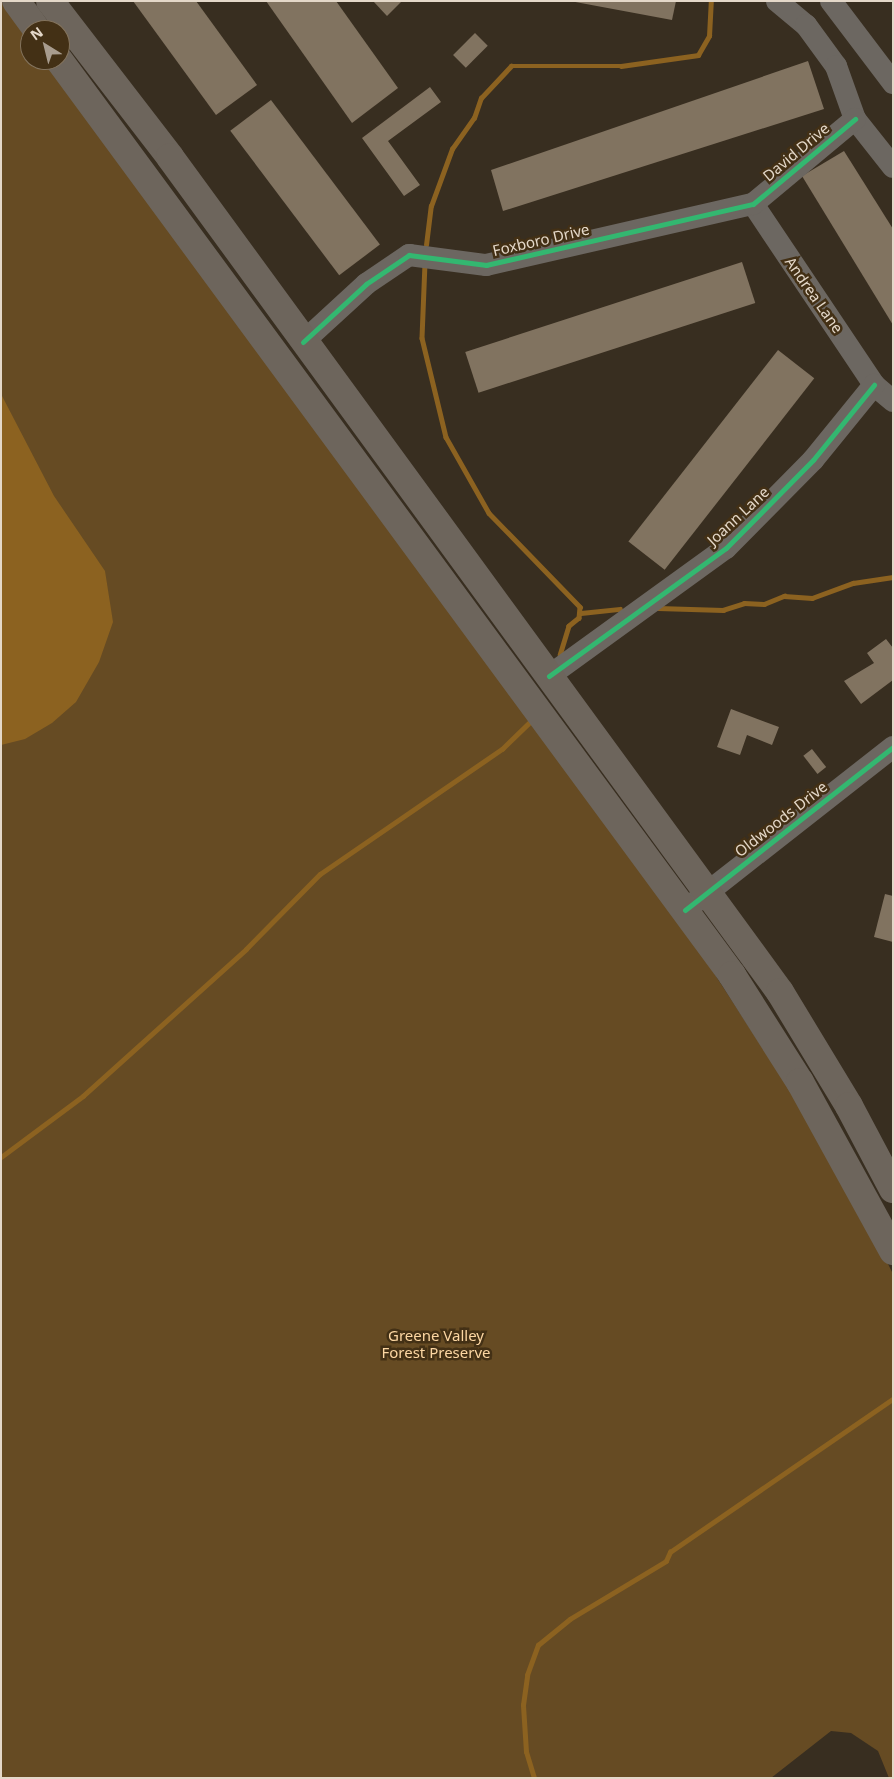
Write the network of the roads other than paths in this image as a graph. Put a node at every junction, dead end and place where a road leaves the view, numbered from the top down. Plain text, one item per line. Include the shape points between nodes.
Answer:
1 (16, 1) edge
2 (50, 1) edge
3 (777, 1) edge
4 (831, 1) edge
5 (30, 20) edge
6 (66, 70) edge
7 (893, 83) edge
8 (855, 119) junction
9 (893, 167) edge
10 (753, 204) junction
11 (302, 342) junction
12 (874, 385) junction
13 (893, 401) edge
14 (548, 676) junction
15 (893, 748) edge
16 (708, 892) junction
17 (685, 910) junction
18 (893, 1189) edge
19 (893, 1251) edge

1 - 5 main road
2 - 11 main road via 170,157
3 - 8 street via 806,25 836,66
4 - 7 street
6 - 17 main road
8 - 9 street
8 - 10 street, David Drive
10 - 11 street, Foxboro Drive via 486,265 409,255 366,284
10 - 12 street, Andrea Lane
11 - 14 main road
12 - 13 street, Andrea Lane
12 - 14 street, Joann Lane via 813,460 726,548
14 - 16 main road
15 - 16 street, Oldwoods Drive
16 - 17 street, Oldwoods Drive
16 - 18 main road via 780,992 850,1106
17 - 19 main road via 800,1082

